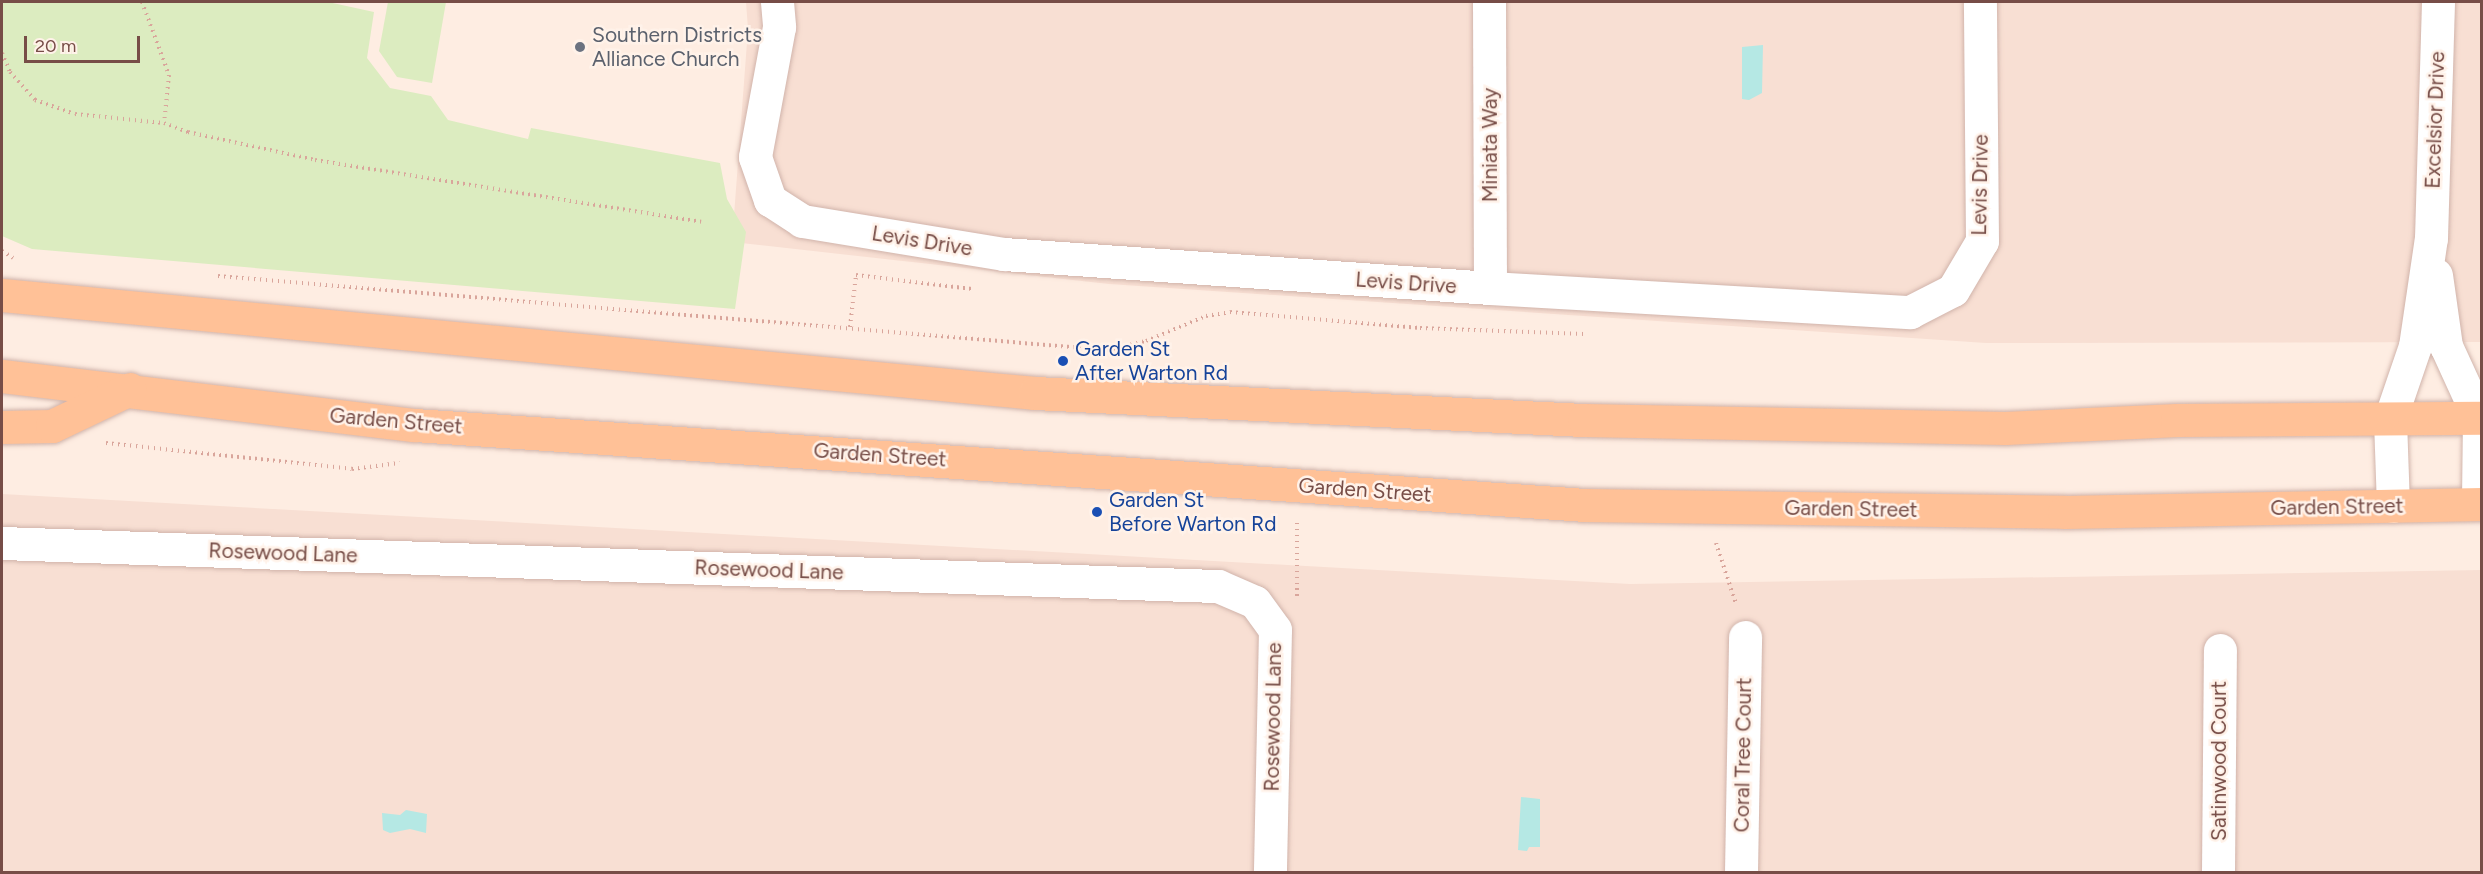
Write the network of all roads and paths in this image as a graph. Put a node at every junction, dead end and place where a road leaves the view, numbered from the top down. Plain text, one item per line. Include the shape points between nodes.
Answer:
1 (142, 2) edge
2 (777, 2) edge
3 (1489, 2) edge
4 (1980, 2) edge
5 (2438, 2) edge
6 (2, 53) edge
7 (164, 123) junction
8 (701, 222) dead end
9 (2431, 238) junction
10 (2, 251) edge
11 (26, 261) dead end
12 (213, 276) dead end
13 (1490, 288) junction
14 (974, 289) dead end
15 (2, 295) edge
16 (850, 327) junction
17 (1584, 334) dead end
18 (2, 376) edge
19 (132, 389) junction
20 (2480, 418) edge
21 (2390, 419) junction
22 (2, 427) edge
23 (2480, 504) edge
24 (2393, 506) junction
25 (1297, 516) dead end
26 (2, 543) edge
27 (1716, 543) dead end
28 (1297, 608) dead end
29 (1745, 637) joint
30 (2220, 650) dead end
31 (1270, 873) edge
32 (1741, 873) edge
33 (2218, 873) edge

1 - 7 path via 169,75
2 - 13 street, Levis Drive via 779,27 755,157 770,200 802,221 1004,254
3 - 13 street, Miniata Way
4 - 13 street, Levis Drive via 1982,241 1953,290 1910,312
5 - 9 street, Excelsior Drive
6 - 7 path via 10,72 35,100 75,114
7 - 8 path via 188,132 315,160
9 - 20 street, Excelsior Drive via 2446,346
9 - 21 street, Excelsior Drive via 2415,346
10 - 11 path
12 - 16 path via 404,289 704,319
14 - 16 path via 856,275
15 - 21 main road via 1035,393 1584,420 2005,428 2177,420
16 - 17 path via 1107,350 1230,312 1420,328
18 - 19 main road, Garden Street
19 - 22 main road via 52,426
19 - 24 main road, Garden Street via 415,425 1584,505 2064,512
20 - 21 main road
20 - 23 street, Excelsior Drive
21 - 24 street, Excelsior Drive
23 - 24 main road, Garden Street
25 - 28 path
26 - 31 street, Rosewood Lane via 1218,586 1255,602 1275,630
27 - 29 path
29 - 32 street, Coral Tree Court
30 - 33 street, Satinwood Court

